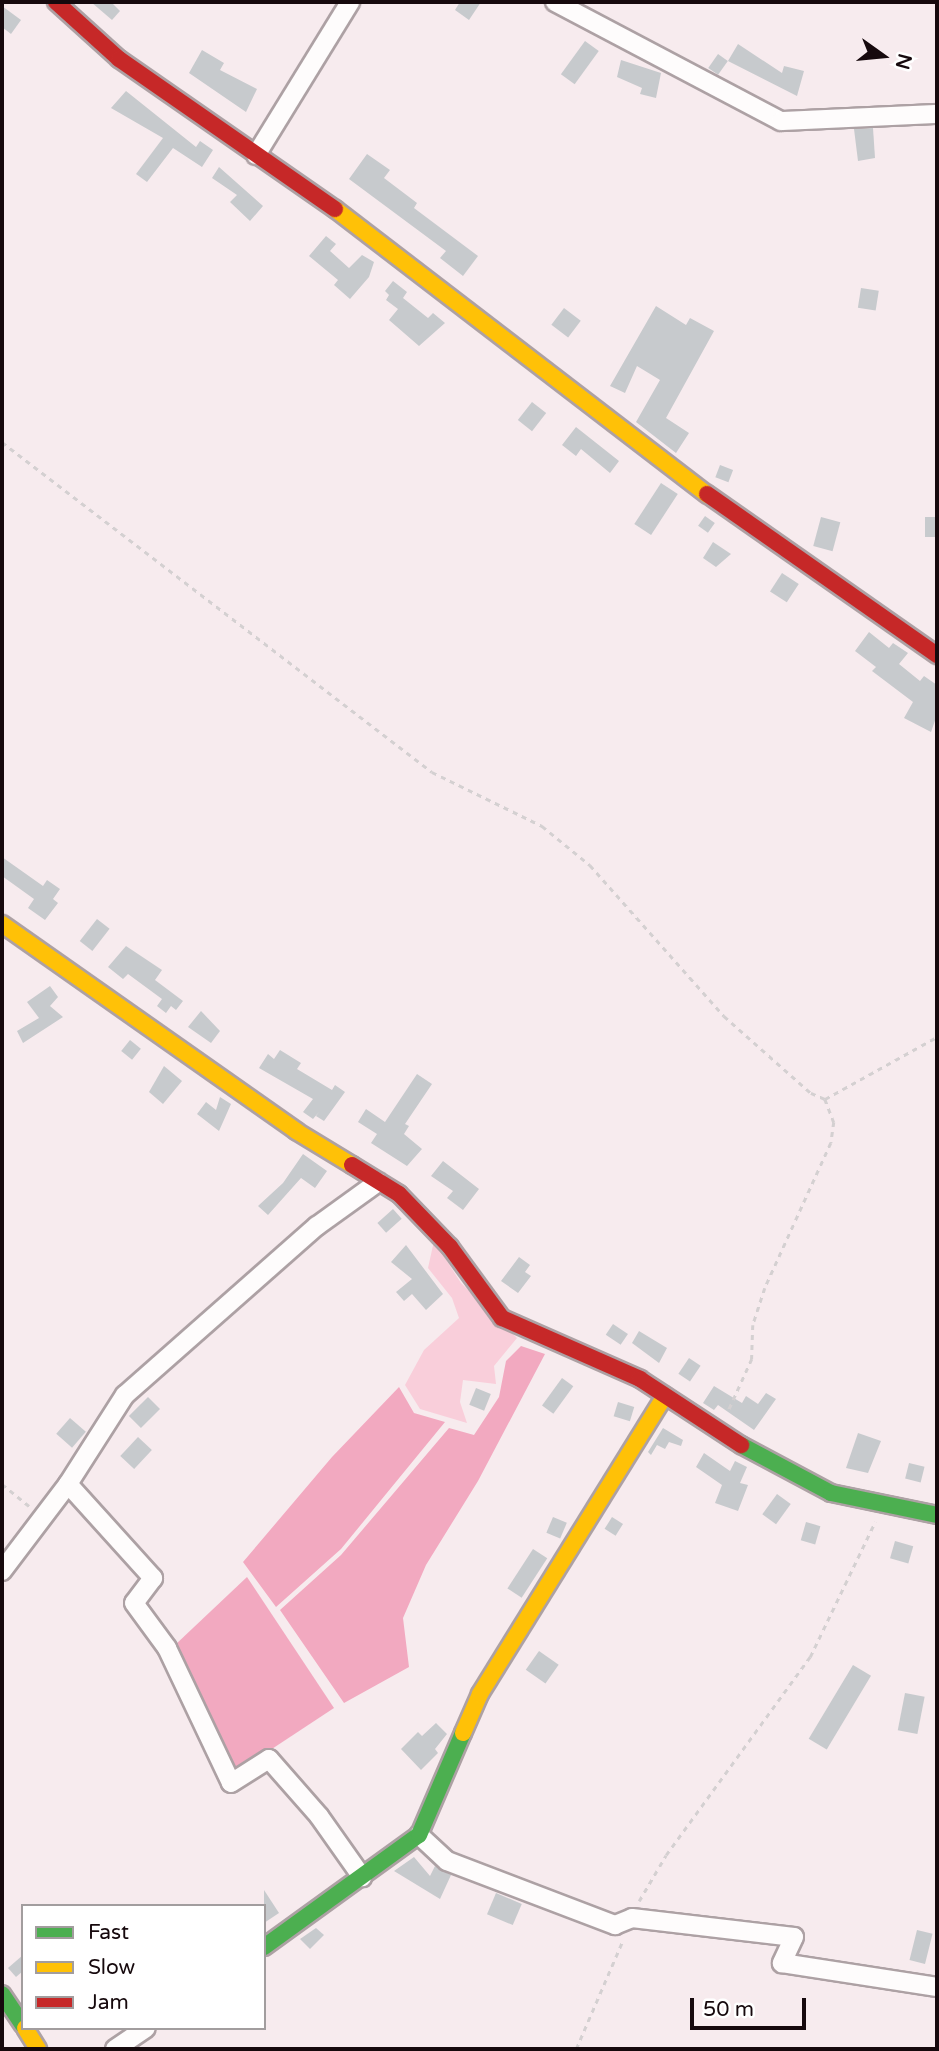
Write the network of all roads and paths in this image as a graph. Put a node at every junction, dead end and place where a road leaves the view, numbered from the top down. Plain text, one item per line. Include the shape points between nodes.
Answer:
1 (56, 2) edge
2 (351, 2) edge
3 (555, 2) edge
4 (937, 114) edge
5 (256, 155) junction
6 (2, 442) edge
7 (937, 655) edge
8 (2, 924) edge
9 (937, 1037) edge
10 (825, 1099) junction
11 (378, 1182) junction
12 (666, 1396) junction
13 (719, 1433) junction
14 (2, 1484) edge
15 (68, 1484) junction
16 (883, 1507) junction
17 (937, 1515) edge
18 (43, 1517) junction
19 (2, 1571) edge
20 (419, 1835) junction
21 (362, 1877) junction
22 (632, 1918) junction
23 (266, 1946) edge
24 (937, 1987) edge
25 (2, 1994) edge
26 (21, 2022) edge
27 (26, 2030) edge
28 (143, 2030) edge
29 (38, 2049) edge
30 (115, 2049) edge
31 (576, 2049) edge

1 - 5 street via 119,59
2 - 5 street
3 - 4 street via 781,121
5 - 7 street via 511,342 695,486
6 - 10 path via 432,772 542,826 590,865 724,1016 811,1093
8 - 11 street via 296,1130
9 - 10 path
10 - 13 path via 834,1122 831,1143 765,1288 753,1325 752,1359
11 - 12 street via 399,1194 450,1247 502,1318
11 - 15 street via 317,1226 125,1395
12 - 13 street
12 - 20 street via 480,1695
13 - 16 street via 831,1493
14 - 18 path
15 - 18 street
15 - 21 street via 153,1578 134,1603 167,1648 231,1783 269,1759 319,1816
16 - 17 street
16 - 22 path via 810,1657 666,1855
18 - 19 street
20 - 21 street
20 - 22 street via 447,1861 615,1925
21 - 23 street
22 - 24 street via 794,1937 782,1963
22 - 31 path
25 - 26 street
27 - 29 street
28 - 30 street

